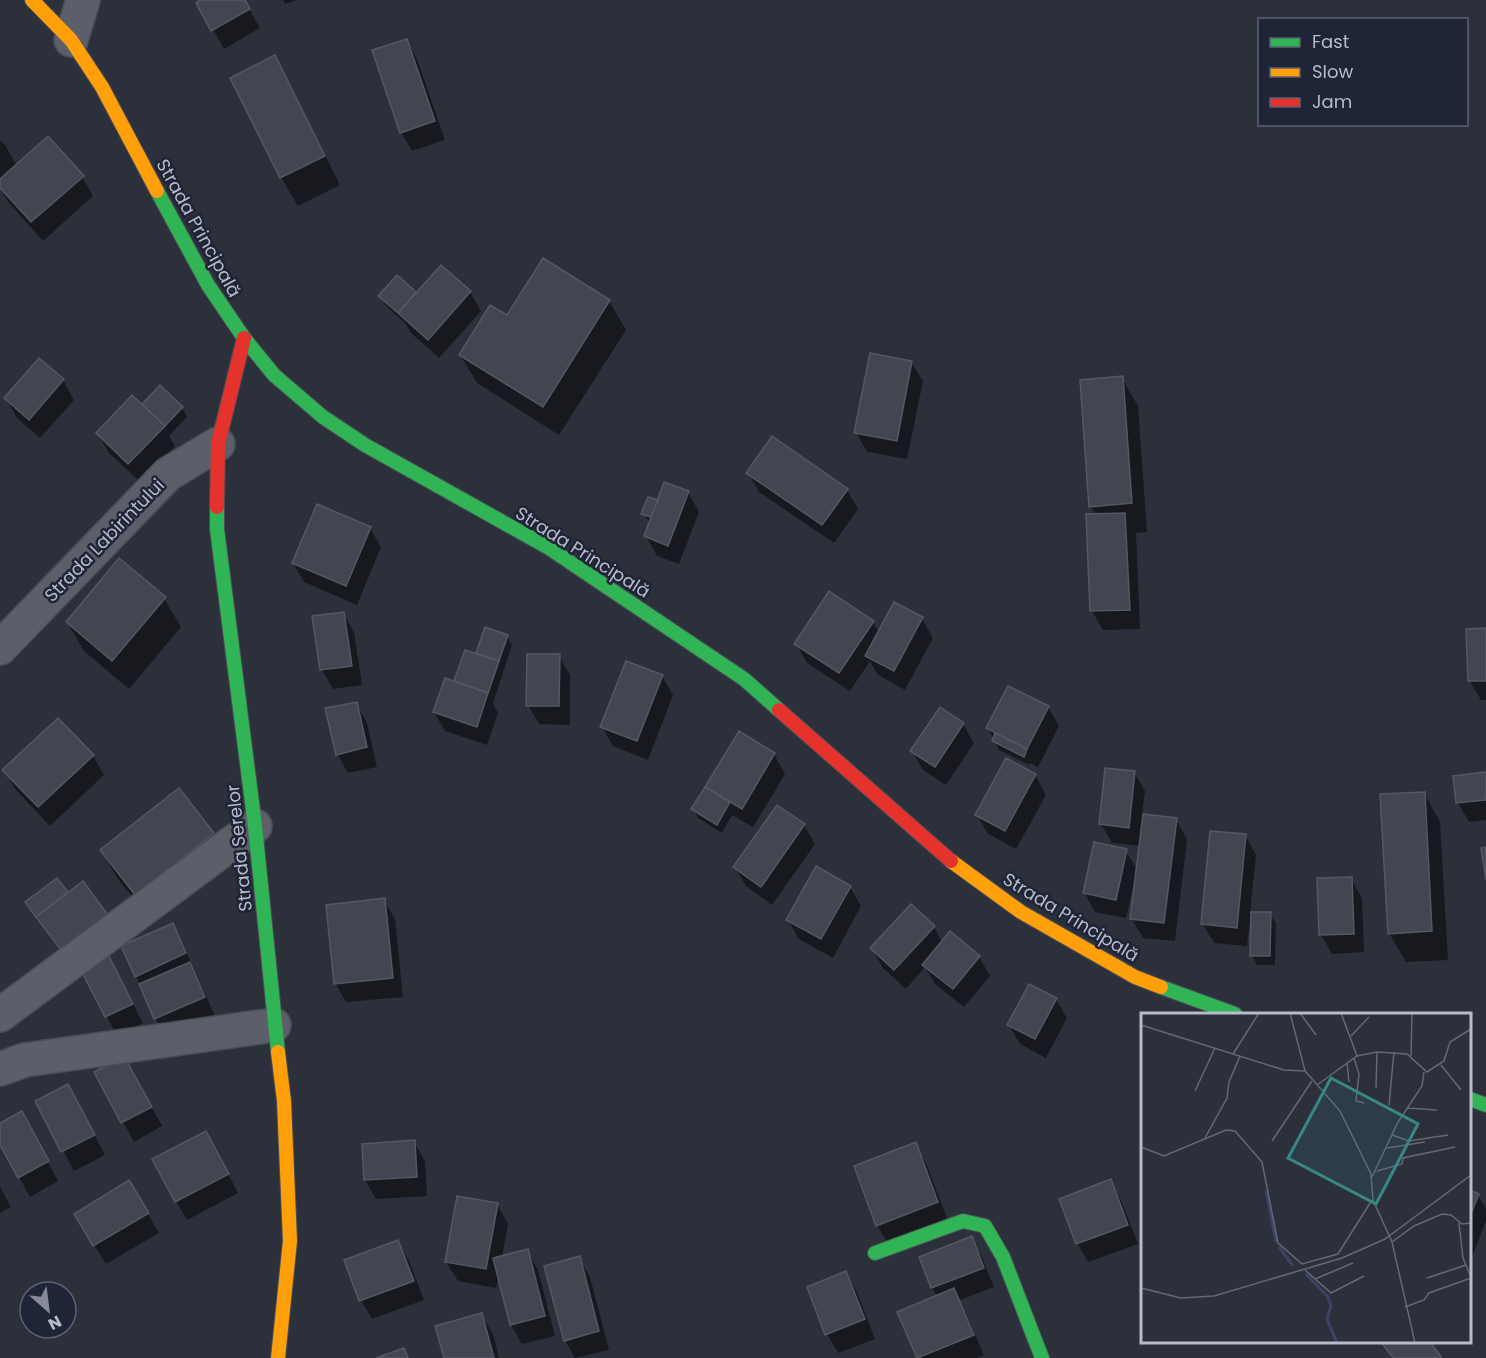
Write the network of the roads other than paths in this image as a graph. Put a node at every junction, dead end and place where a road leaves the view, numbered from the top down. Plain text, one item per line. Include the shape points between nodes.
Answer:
1 (32, 0) edge
2 (83, 0) edge
3 (71, 40) junction
4 (244, 338) junction
5 (219, 444) junction
6 (0, 648) edge
7 (255, 826) junction
8 (1232, 1013) edge
9 (0, 1015) edge
10 (274, 1025) junction
11 (0, 1069) edge
12 (1471, 1099) edge
13 (1486, 1105) edge
14 (875, 1254) dead end
15 (278, 1358) edge
16 (1042, 1358) edge

1 - 3 main road, Strada Principală
2 - 3 street
3 - 4 main road, Strada Principală via 102,87 208,285
4 - 5 main road, Strada Serelor
4 - 8 main road, Strada Principală via 274,375 331,422 549,548 744,679 946,857 1021,912 1135,976
5 - 6 street, Strada Labirintului via 168,474
5 - 7 main road, Strada Serelor via 217,529
7 - 9 street
7 - 10 main road, Strada Serelor
10 - 11 street via 25,1060
10 - 15 main road, Strada Serelor via 284,1101 290,1241
12 - 13 main road
14 - 16 main road via 963,1221 985,1227 1003,1257

